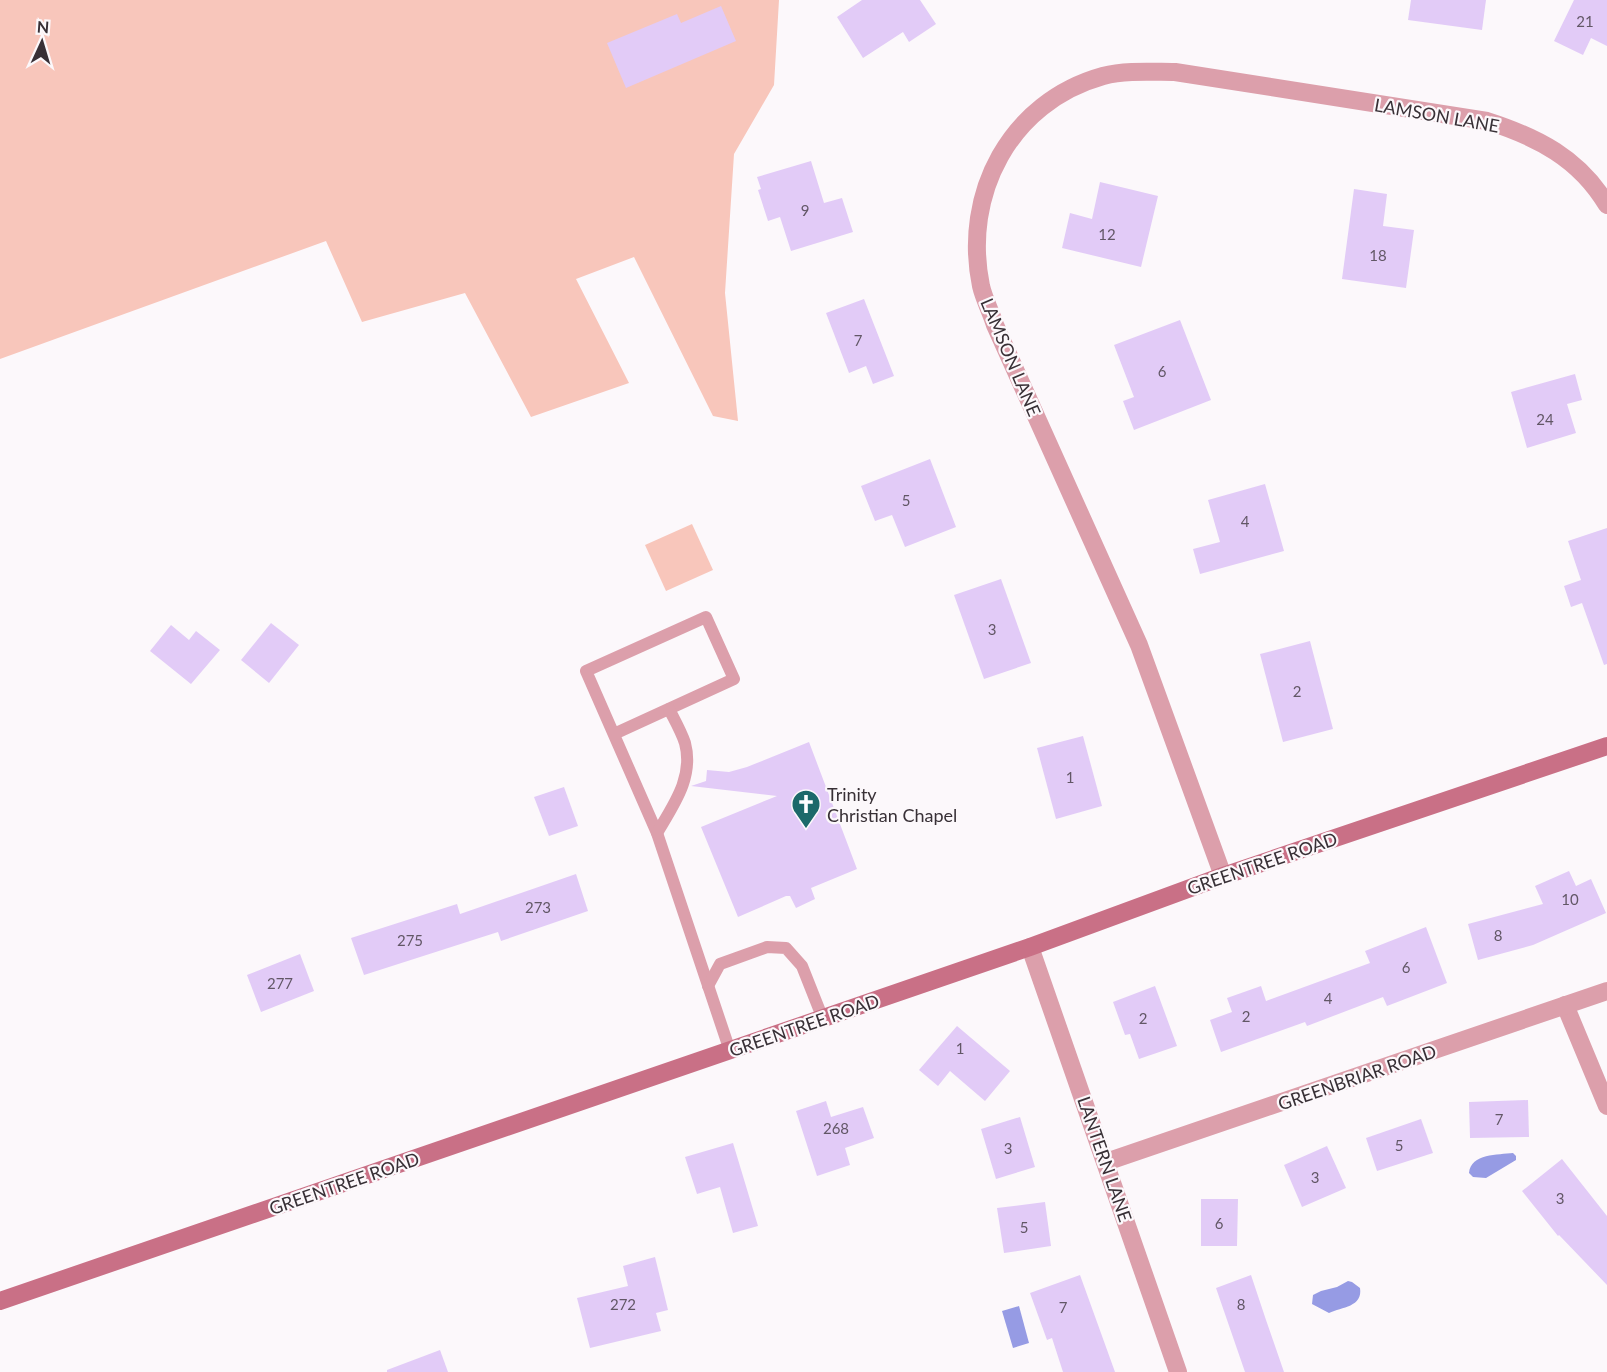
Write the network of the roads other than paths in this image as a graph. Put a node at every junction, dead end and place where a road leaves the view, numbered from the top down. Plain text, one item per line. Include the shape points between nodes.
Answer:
1 (1607, 205) edge
2 (669, 709) junction
3 (614, 734) junction
4 (1607, 746) edge
5 (657, 833) junction
6 (1223, 876) junction
7 (1030, 947) junction
8 (708, 986) junction
9 (1607, 991) edge
10 (1565, 1005) junction
11 (823, 1019) junction
12 (730, 1051) junction
13 (1607, 1106) edge
14 (1106, 1162) junction
15 (0, 1302) edge
16 (1178, 1372) edge

1 - 6 street, LAMSON LANE via 1581,171 1552,147 1520,131 1487,121 1176,72 1104,76 1070,88 1038,109 1013,133 993,166 976,244 981,288 1139,645
2 - 3 lane
2 - 3 lane via 734,679 706,617 586,670
2 - 5 lane via 684,741 688,763 684,785
3 - 5 lane
4 - 6 street, GREENTREE ROAD
5 - 8 lane
6 - 7 street, GREENTREE ROAD
7 - 11 street, GREENTREE ROAD
7 - 14 street, LANTERN LANE
8 - 11 lane via 720,964 767,946 786,948 802,966
8 - 12 lane
9 - 10 street, GREENBRIAR ROAD
10 - 13 street
10 - 14 street, GREENBRIAR ROAD
11 - 12 street, GREENTREE ROAD
12 - 15 street, GREENTREE ROAD
14 - 16 street, LANTERN LANE

